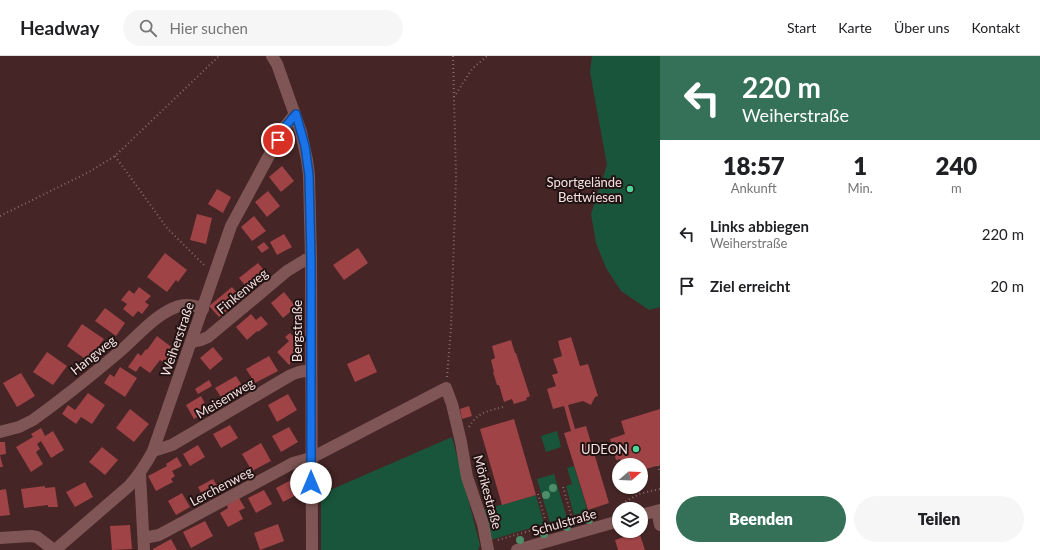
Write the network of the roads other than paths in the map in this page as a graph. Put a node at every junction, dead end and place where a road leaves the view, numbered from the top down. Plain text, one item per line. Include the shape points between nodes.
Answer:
1 (272, 56) edge
2 (296, 114) junction
3 (311, 259) junction
4 (202, 309) junction
5 (191, 342) junction
6 (311, 370) junction
7 (446, 388) joint
8 (0, 432) edge
9 (153, 451) junction
10 (311, 458) junction
11 (140, 474) junction
12 (659, 510) edge
13 (648, 513) edge
14 (612, 519) edge
15 (660, 525) edge
16 (0, 538) edge
17 (144, 544) edge
18 (488, 546) edge
19 (55, 550) edge
20 (312, 550) edge
21 (517, 550) edge

1 - 2 street, Bergstraße
2 - 3 street, Bergstraße via 308,168
2 - 4 street, Weiherstraße via 284,128 231,226
3 - 5 street, Finkenweg via 287,271 208,337
3 - 6 street, Bergstraße
4 - 5 street, Weiherstraße
4 - 8 street, Hangweg via 187,305 169,310 33,420 15,429
5 - 9 street, Weiherstraße
6 - 9 street, Meisenweg via 291,375 172,445
6 - 10 street, Bergstraße
7 - 10 street, Lerchenweg
7 - 18 street, Mörikestraße via 461,442 467,477
9 - 11 street, Weiherstraße
10 - 17 street, Lerchenweg via 293,463
10 - 20 street, Bergstraße
11 - 17 street
11 - 19 street, Weiherstraße
12 - 13 street
12 - 15 street
14 - 21 street, Schulstraße via 576,533
16 - 19 street via 31,536

